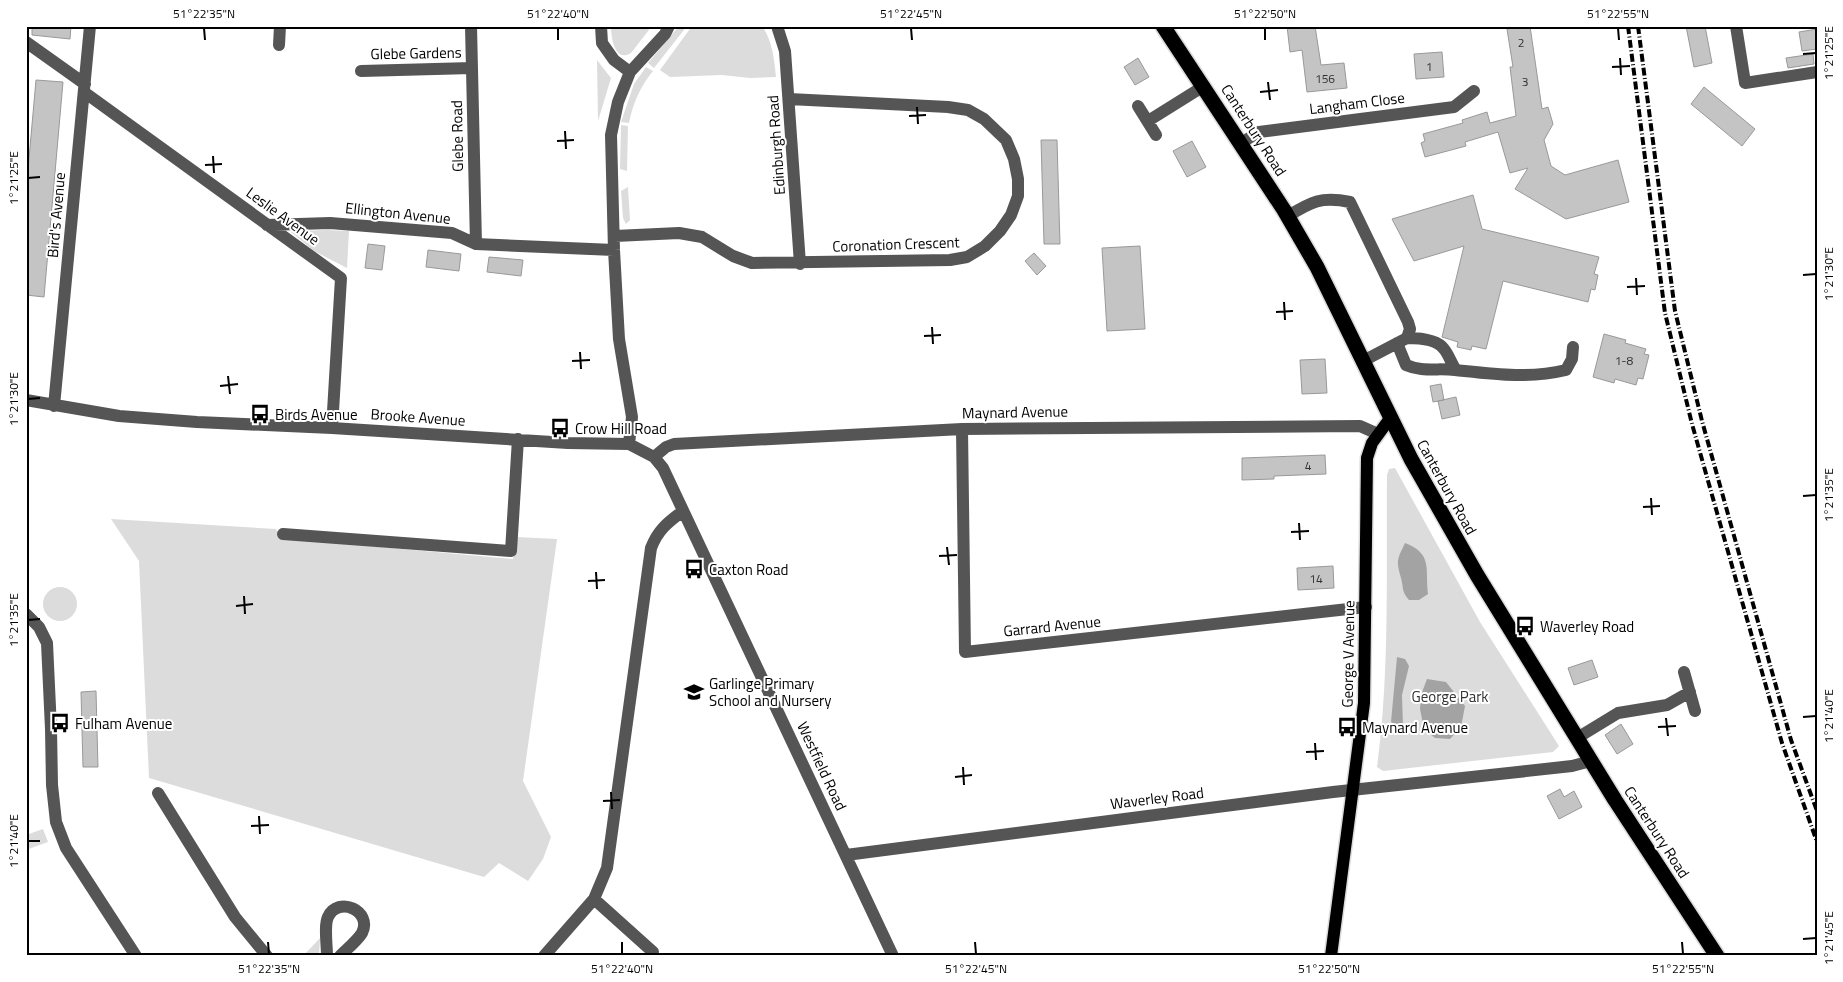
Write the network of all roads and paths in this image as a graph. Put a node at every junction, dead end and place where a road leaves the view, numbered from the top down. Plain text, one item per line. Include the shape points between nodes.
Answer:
1 (90, 26) edge
2 (280, 26) edge
3 (471, 26) edge
4 (602, 26) edge
5 (669, 26) edge
6 (776, 26) edge
7 (1163, 26) edge
8 (1736, 26) edge
9 (26, 42) edge
10 (279, 45) dead end
11 (472, 68) junction
12 (361, 71) dead end
13 (630, 72) junction
14 (1817, 72) edge
15 (1204, 86) junction
16 (84, 88) junction
17 (1474, 91) dead end
18 (789, 99) junction
19 (1138, 106) dead end
20 (1148, 121) junction
21 (1156, 135) dead end
22 (1241, 143) junction
23 (1288, 216) junction
24 (267, 225) junction
25 (614, 236) junction
26 (476, 244) junction
27 (614, 250) junction
28 (800, 264) junction
29 (1402, 340) junction
30 (1573, 347) dead end
31 (1363, 361) junction
32 (1456, 370) junction
33 (26, 400) edge
34 (54, 406) junction
35 (1391, 417) junction
36 (332, 428) junction
37 (962, 428) junction
38 (1378, 434) junction
39 (518, 440) junction
40 (629, 444) junction
41 (654, 457) junction
42 (683, 512) junction
43 (282, 534) dead end
44 (1366, 607) junction
45 (26, 614) edge
46 (1684, 672) dead end
47 (1690, 692) junction
48 (1695, 711) dead end
49 (1577, 738) junction
50 (1591, 761) junction
51 (1353, 790) junction
52 (158, 793) dead end
53 (846, 855) junction
54 (594, 899) junction
55 (653, 952) dead end
56 (136, 956) edge
57 (267, 956) edge
58 (327, 956) edge
59 (340, 956) edge
60 (544, 956) edge
61 (893, 956) edge
62 (1331, 956) edge
63 (1717, 956) edge

1 - 16 street, Bird's Avenue
2 - 10 street
3 - 11 street, Glebe Road
4 - 13 street via 602,43 614,60
5 - 13 street
6 - 18 street, Edinburgh Road via 785,52
7 - 15 highway, Canterbury Road
8 - 14 street via 1745,83
9 - 16 street, Leslie Avenue
11 - 12 street, Glebe Gardens
11 - 26 street, Glebe Road
13 - 25 street via 618,102 611,135
15 - 20 street
15 - 22 highway, Canterbury Road
16 - 24 street, Leslie Avenue
16 - 34 street, Bird's Avenue
17 - 22 street, Langham Close via 1454,107 1259,132
18 - 28 street, Edinburgh Road
18 - 28 street, Coronation Crescent via 948,106 968,110 1006,140 1018,179 1018,196 1011,215 985,246 967,257
19 - 20 street
20 - 21 street
22 - 23 highway, Canterbury Road
23 - 29 street via 1312,202 1335,199 1350,202 1410,325 1410,333
23 - 31 highway, Canterbury Road
24 - 26 street, Ellington Avenue via 330,222 452,233
24 - 36 street, Leslie Avenue via 341,278
25 - 27 street
25 - 28 street, Coronation Crescent via 679,233 702,237 752,263
26 - 27 street, Ellington Avenue
27 - 40 street via 619,339 632,417
29 - 31 street
29 - 32 street via 1418,338 1438,344
29 - 32 street via 1406,365 1414,369
30 - 32 street via 1572,359 1566,370 1553,374 1506,376
31 - 35 highway, Canterbury Road
33 - 34 street, Brooke Avenue
34 - 36 street, Brooke Avenue via 119,416
35 - 38 main road, George V Avenue
35 - 49 highway, Canterbury Road via 1466,557
36 - 39 street, Brooke Avenue
37 - 38 street, Maynard Avenue via 1360,426
37 - 41 street, Maynard Avenue via 674,444
37 - 44 street, Garrard Avenue via 965,652
38 - 44 main road, George V Avenue via 1367,458
39 - 40 street, Brooke Avenue
39 - 43 street via 511,551
40 - 41 street
41 - 42 street, Westfield Road via 663,468
42 - 53 street, Westfield Road
42 - 54 street via 656,535 651,548 607,868
44 - 51 main road, George V Avenue via 1364,703
45 - 56 street via 39,627 47,643 56,822 66,848
46 - 47 street
47 - 48 street
47 - 49 street via 1667,705 1618,713
49 - 50 highway, Canterbury Road
50 - 51 street, Waverley Road via 1563,767
50 - 63 highway, Canterbury Road
51 - 53 street, Waverley Road
51 - 62 main road, George V Avenue
52 - 57 street via 235,917
53 - 61 street, Westfield Road
54 - 55 street
54 - 60 street
58 - 59 street via 328,917 335,909 347,906 361,914 364,926 360,936

